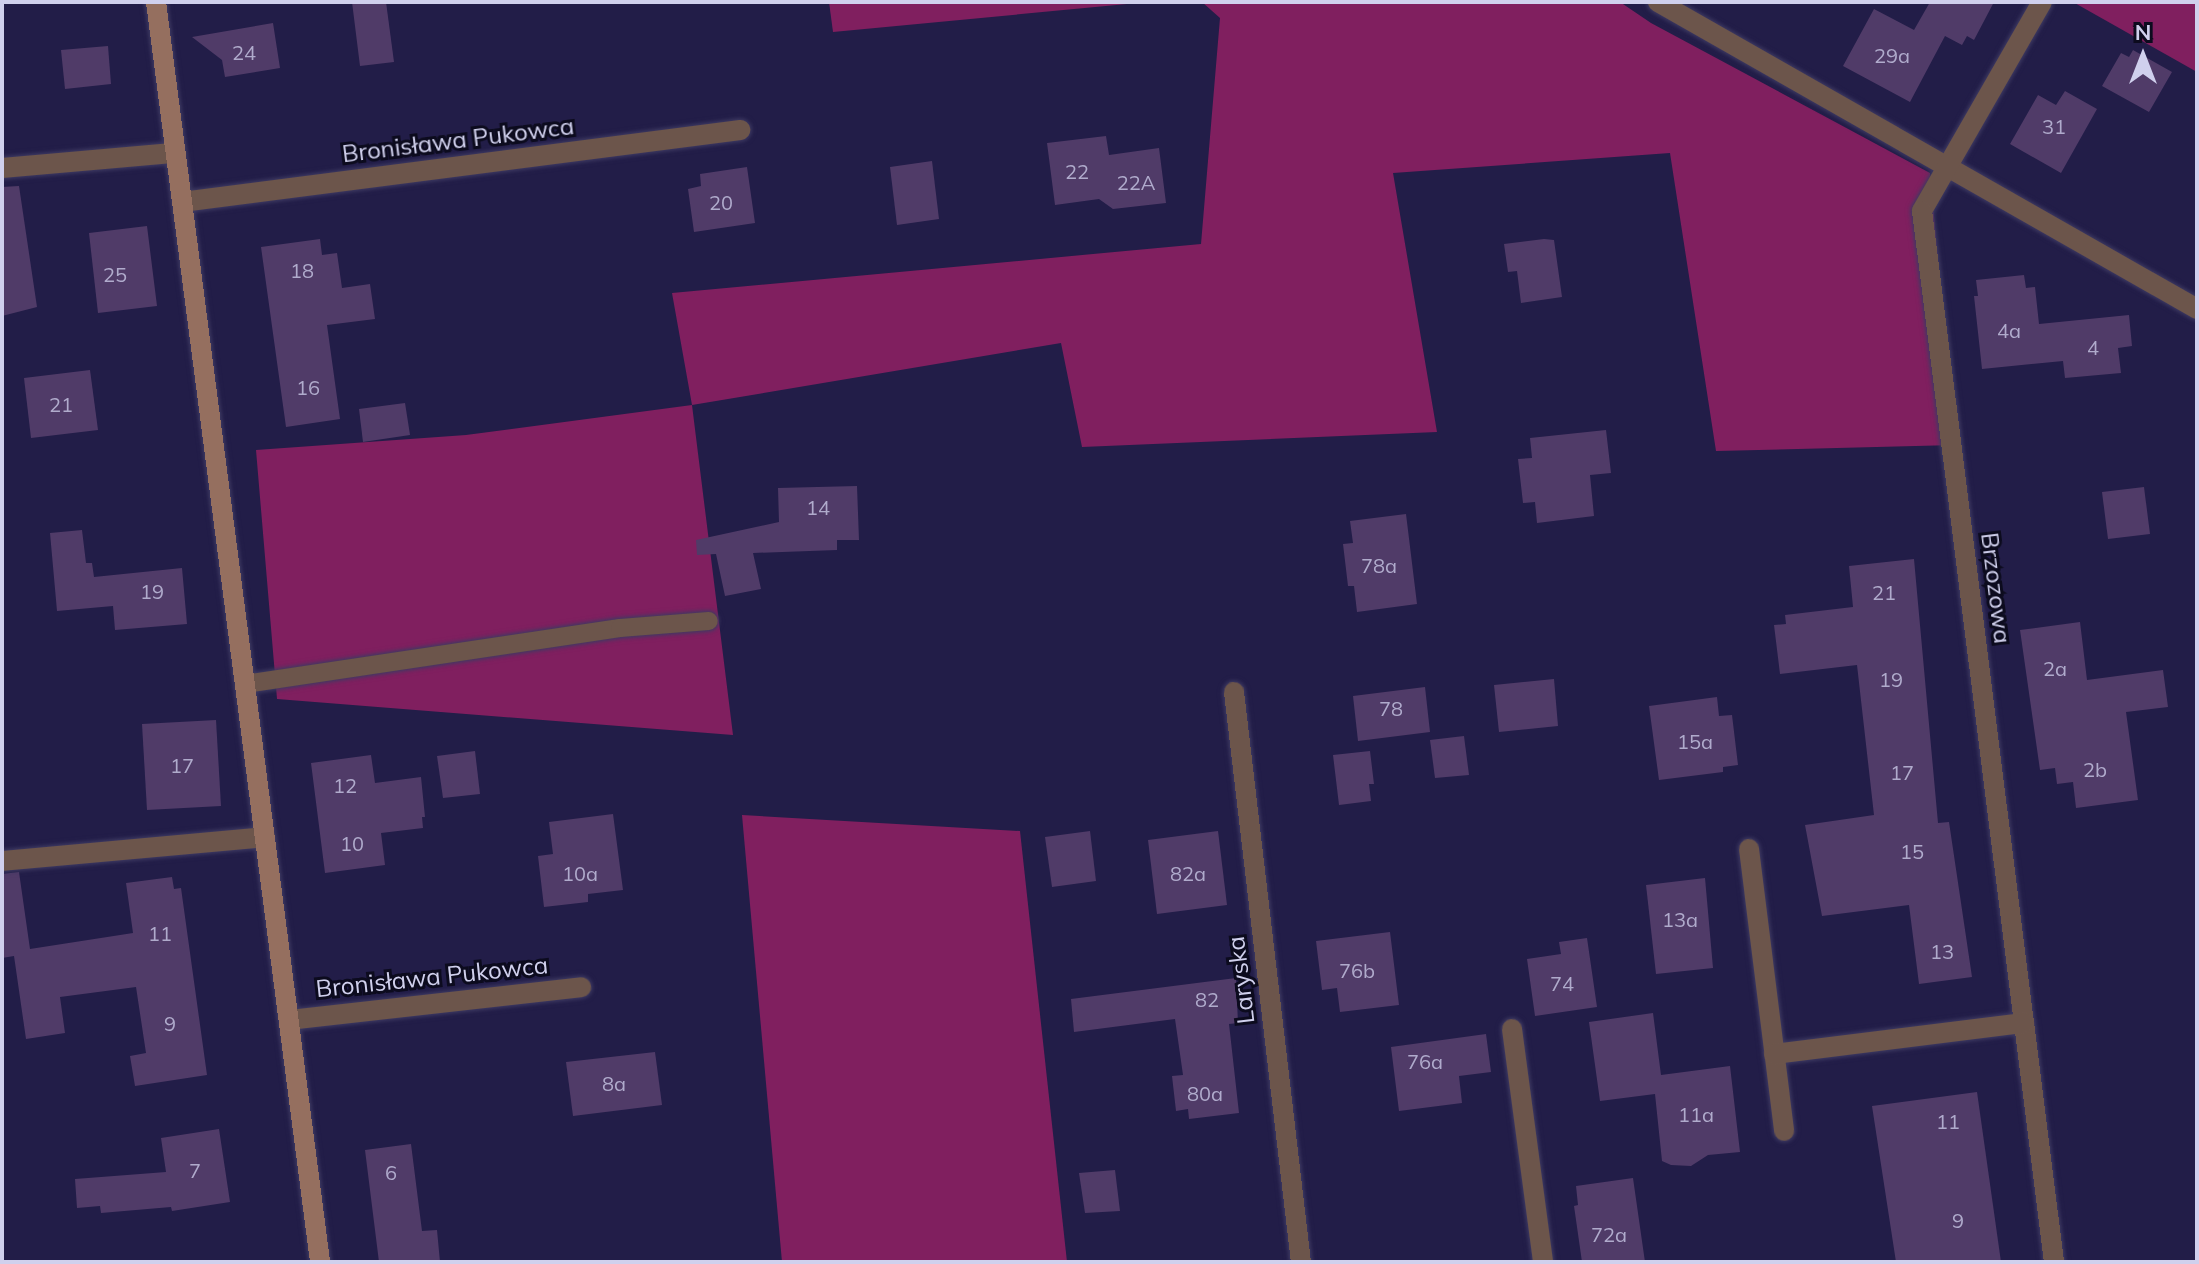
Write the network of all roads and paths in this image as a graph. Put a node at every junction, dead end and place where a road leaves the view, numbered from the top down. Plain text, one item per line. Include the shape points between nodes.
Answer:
1 (156, 2) edge
2 (1658, 2) edge
3 (2042, 2) edge
4 (740, 130) dead end
5 (175, 153) junction
6 (1946, 166) junction
7 (2, 168) edge
8 (182, 202) junction
9 (2197, 309) edge
10 (709, 621) dead end
11 (245, 684) junction
12 (1234, 692) dead end
13 (265, 837) junction
14 (1749, 849) dead end
15 (2, 861) edge
16 (581, 987) dead end
17 (289, 1020) junction
18 (2024, 1023) junction
19 (1512, 1029) dead end
20 (1774, 1054) junction
21 (1784, 1131) dead end
22 (320, 1262) edge
23 (1301, 1262) edge
24 (1543, 1262) edge
25 (2054, 1262) edge

1 - 5 street, Bronisława Pukowca
2 - 6 street
3 - 6 street, Brzozowa
4 - 8 street, Bronisława Pukowca
5 - 7 street
5 - 8 street, Bronisława Pukowca
6 - 9 street
6 - 18 street, Brzozowa via 1922,211
8 - 11 street, Bronisława Pukowca
10 - 11 lane via 620,628
11 - 13 street, Bronisława Pukowca
12 - 23 street, Laryska
13 - 15 street
13 - 17 street, Bronisława Pukowca
14 - 20 street
16 - 17 street, Bronisława Pukowca
17 - 22 street, Bronisława Pukowca
18 - 20 street
18 - 25 street, Brzozowa
19 - 24 street
20 - 21 street

